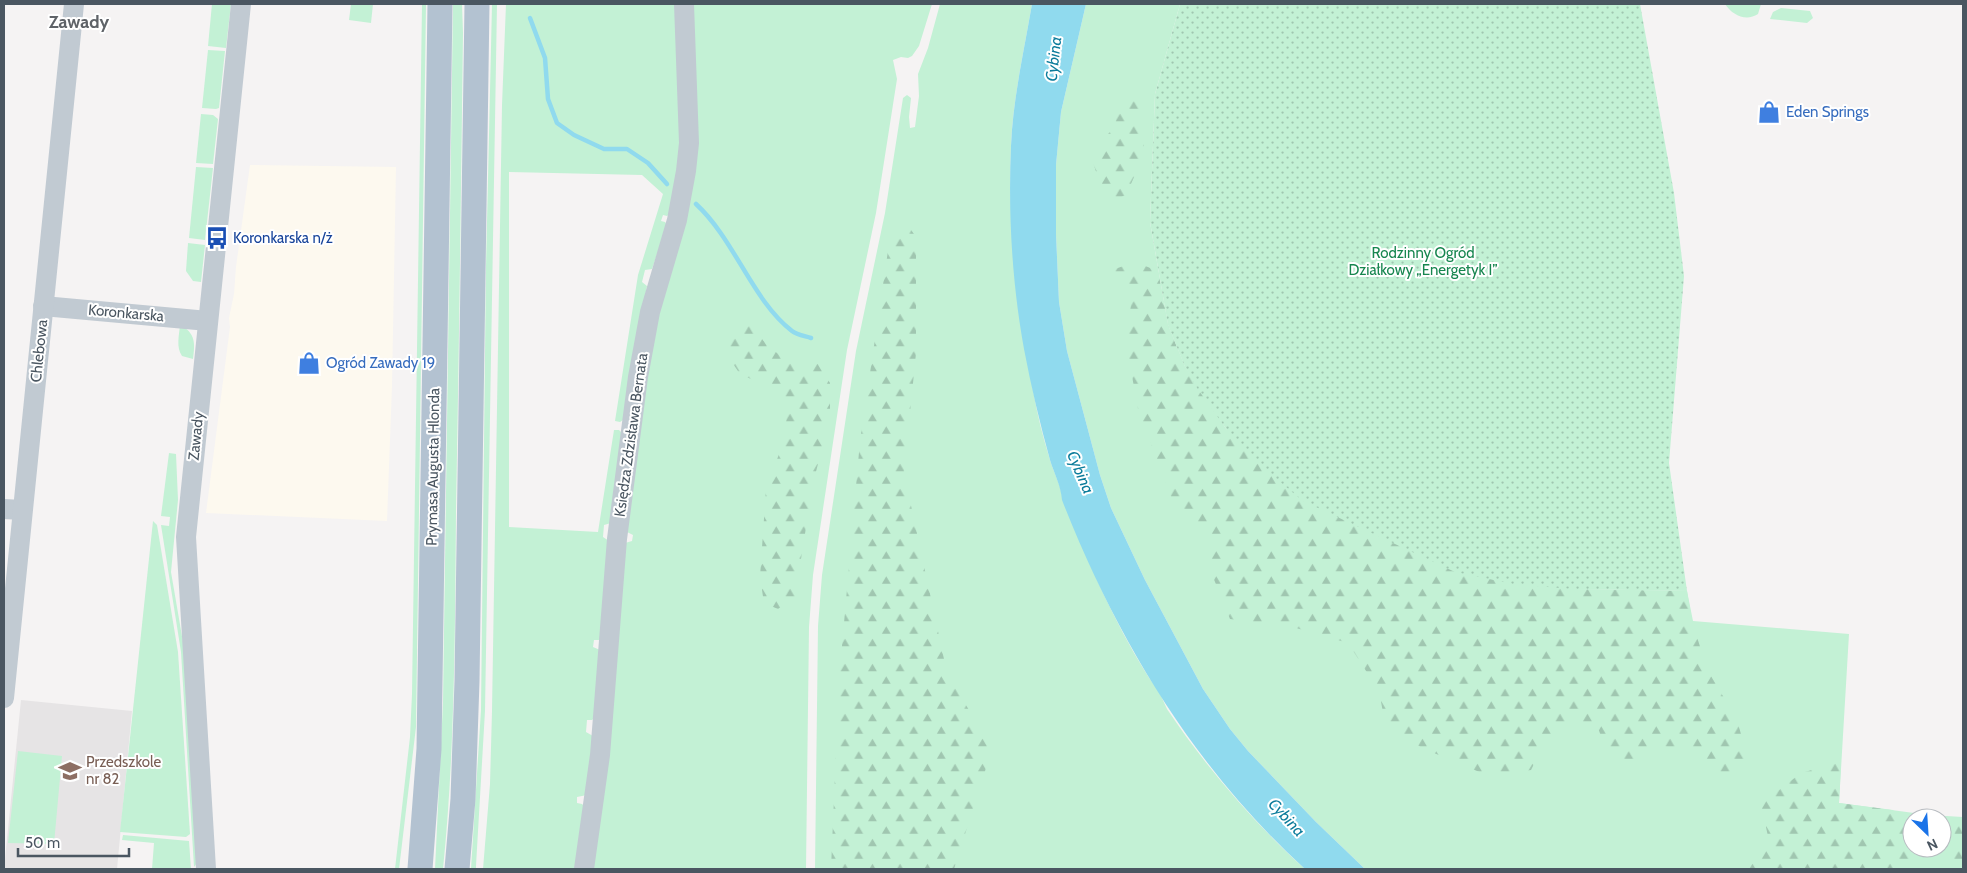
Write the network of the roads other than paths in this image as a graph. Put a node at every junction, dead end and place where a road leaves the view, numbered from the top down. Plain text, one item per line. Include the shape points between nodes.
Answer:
1 (242, 4) edge
2 (440, 4) edge
3 (477, 4) edge
4 (684, 4) edge
5 (74, 6) edge
6 (43, 306) junction
7 (208, 321) junction
8 (13, 510) edge
9 (4, 698) edge
10 (206, 869) edge
11 (420, 869) edge
12 (457, 869) edge
13 (584, 869) edge

1 - 7 street, Zawady
2 - 11 main road, Prymasa Augusta Hlonda via 429,749
3 - 12 main road via 467,701
4 - 13 street, Księdza Zdzisława Bernata via 686,171 677,220 650,312 637,386 617,539 600,755
5 - 6 street, Chlebowa
6 - 7 street, Koronkarska
6 - 8 street, Chlebowa
7 - 10 street, Zawady via 186,537
8 - 9 street, Chlebowa

